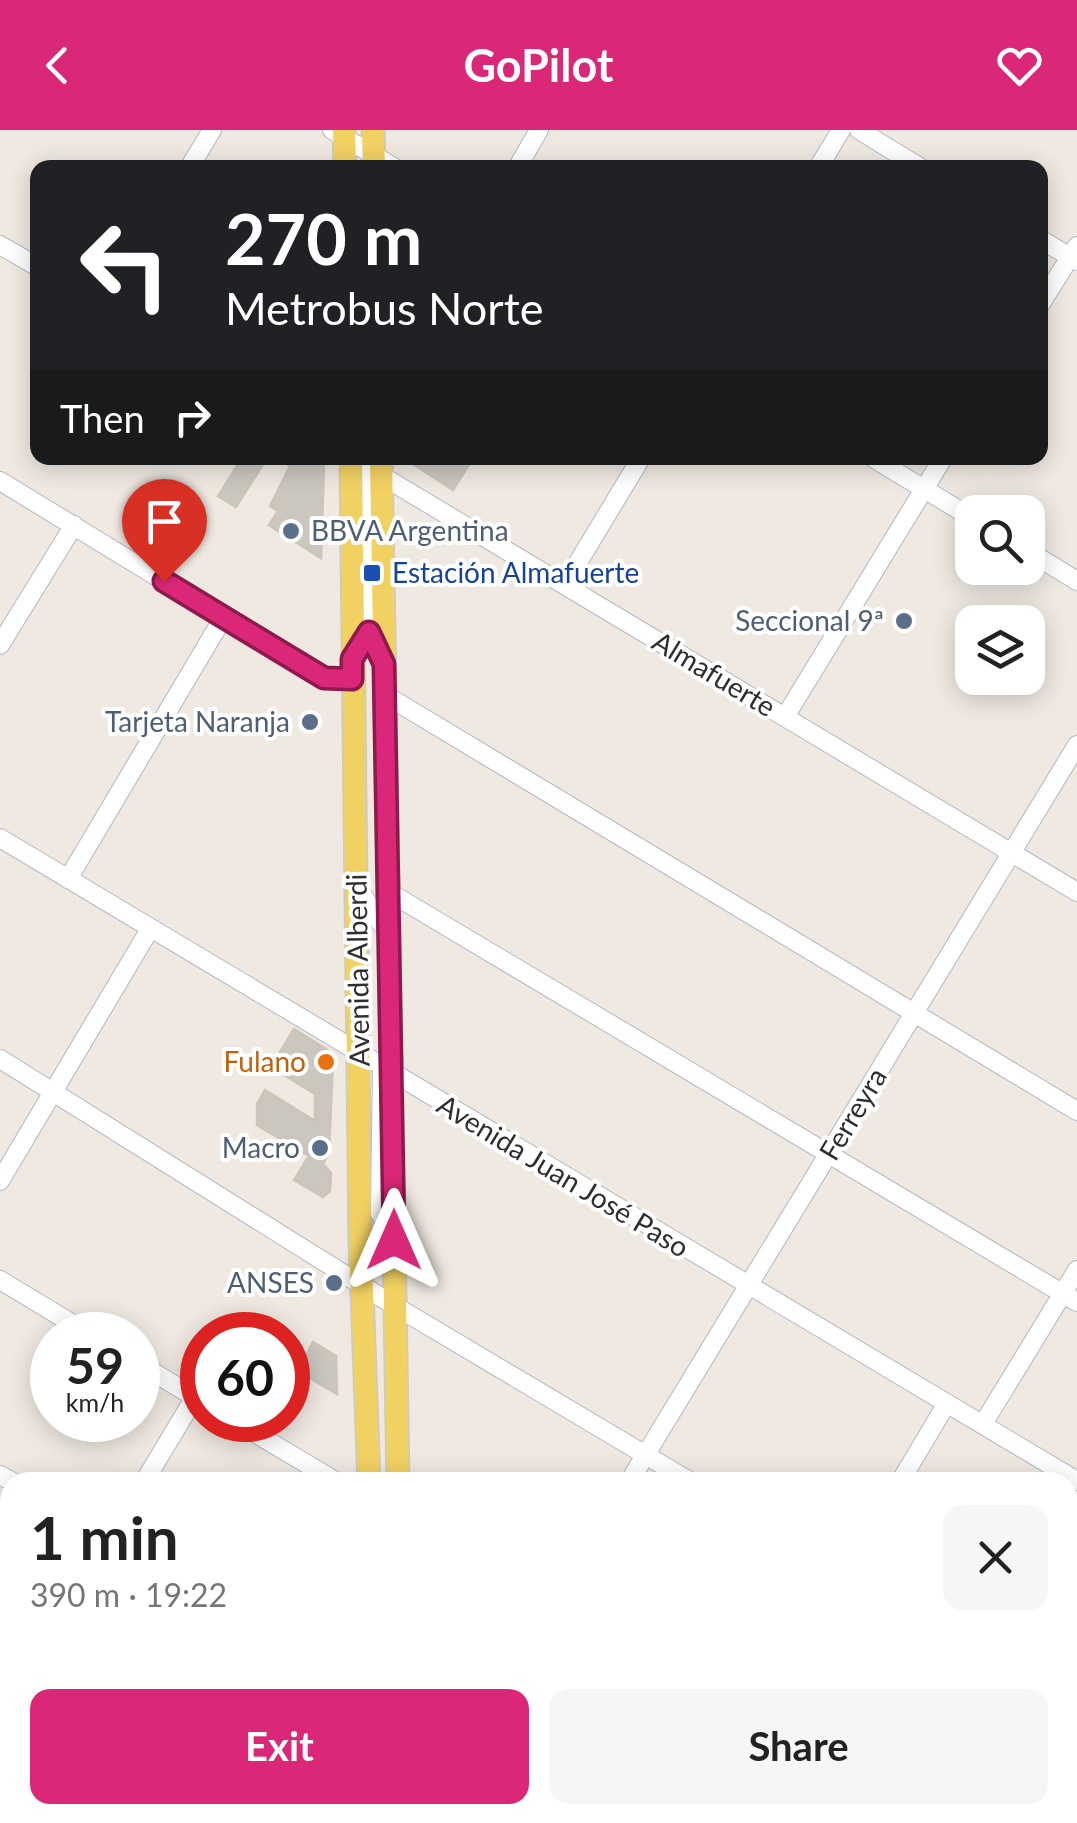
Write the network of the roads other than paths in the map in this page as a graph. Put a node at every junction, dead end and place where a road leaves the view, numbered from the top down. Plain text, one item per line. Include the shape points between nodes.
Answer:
1 (212, 130) edge
2 (373, 130) edge
3 (539, 130) edge
4 (841, 130) edge
5 (859, 130) edge
6 (340, 132) edge
7 (194, 160) edge
8 (344, 160) edge
9 (373, 160) edge
10 (374, 160) edge
11 (522, 160) edge
12 (823, 160) edge
13 (909, 160) edge
14 (1048, 243) edge
15 (0, 244) edge
16 (1075, 255) edge
17 (30, 262) edge
18 (1048, 293) edge
19 (368, 465) edge
20 (368, 465) edge
21 (368, 465) edge
22 (373, 465) edge
23 (637, 465) edge
24 (885, 465) edge
25 (938, 465) edge
26 (0, 481) edge
27 (923, 488) junction
28 (955, 508) edge
29 (74, 525) junction
30 (1045, 561) edge
31 (1077, 581) edge
32 (565, 584) junction
33 (224, 618) junction
34 (369, 632) junction
35 (0, 645) edge
36 (384, 664) junction
37 (352, 669) junction
38 (387, 696) junction
39 (785, 717) junction
40 (1077, 745) edge
41 (0, 838) edge
42 (1012, 852) junction
43 (68, 879) junction
44 (356, 886) junction
45 (387, 891) junction
46 (1077, 892) edge
47 (380, 924) junction
48 (150, 929) junction
49 (914, 1013) junction
50 (359, 1056) junction
51 (0, 1058) edge
52 (387, 1072) junction
53 (54, 1091) junction
54 (1077, 1111) edge
55 (829, 1154) junction
56 (0, 1181) edge
57 (380, 1213) junction
58 (360, 1238) junction
59 (394, 1240) junction
60 (1077, 1270) edge
61 (0, 1280) edge
62 (362, 1284) junction
63 (749, 1286) junction
64 (1070, 1298) edge
65 (395, 1306) junction
66 (53, 1312) edge
67 (947, 1403) junction
68 (984, 1424) junction
69 (180, 1427) edge
70 (269, 1442) edge
71 (646, 1456) junction
72 (151, 1472) edge
73 (320, 1472) edge
74 (369, 1472) edge
75 (398, 1472) edge
76 (636, 1472) edge
77 (674, 1472) edge
78 (906, 1472) edge
79 (1062, 1472) edge

1 - 7 street
2 - 10 main road
3 - 11 street
4 - 12 street
5 - 13 street
6 - 8 main road
6 - 9 street
14 - 16 street
15 - 17 street
16 - 18 street
19 - 34 street
20 - 36 main road, Avenida Alberdi
21 - 37 main road, Avenida Alberdi
22 - 32 street, Almafuerte
23 - 32 street
24 - 27 street
25 - 27 street
26 - 29 street
27 - 28 street
27 - 39 street
29 - 33 street
29 - 35 street
30 - 31 street
32 - 39 street, Almafuerte
33 - 37 street via 324,678
33 - 43 street
34 - 36 street
34 - 37 street
36 - 38 main road, Avenida Alberdi
37 - 44 main road, Avenida Alberdi
38 - 45 main road, Avenida Alberdi
38 - 49 street
39 - 42 street, Almafuerte
40 - 42 street, Ferreyra
41 - 43 street, Avenida Juan José Paso
42 - 46 street, Almafuerte
42 - 49 street, Ferreyra
43 - 48 street, Avenida Juan José Paso
44 - 47 street
44 - 50 main road, Avenida Alberdi
45 - 47 street
45 - 52 main road, Avenida Alberdi
45 - 55 street
47 - 52 street
48 - 50 street, Avenida Juan José Paso
48 - 53 street
49 - 54 street
49 - 55 street, Ferreyra
50 - 52 street, Avenida Juan José Paso
50 - 58 main road, Avenida Alberdi
51 - 53 street
52 - 57 street
52 - 59 main road, Avenida Alberdi
52 - 63 street, Avenida Juan José Paso
53 - 56 street
53 - 62 street
55 - 63 street, Ferreyra
55 - 64 street
57 - 58 street
57 - 59 street
58 - 62 main road, Avenida Alberdi
59 - 65 main road, Avenida Alberdi
60 - 64 street
61 - 66 street
62 - 65 street
62 - 74 main road, Avenida Alberdi
63 - 67 street, Avenida Juan José Paso
63 - 71 street, Ferreyra
64 - 68 street
65 - 71 street
65 - 75 main road, Avenida Alberdi
67 - 68 street, Avenida Juan José Paso
67 - 78 street
68 - 79 street, Avenida Juan José Paso
69 - 72 street
70 - 73 street
71 - 76 street, Ferreyra
71 - 77 street

